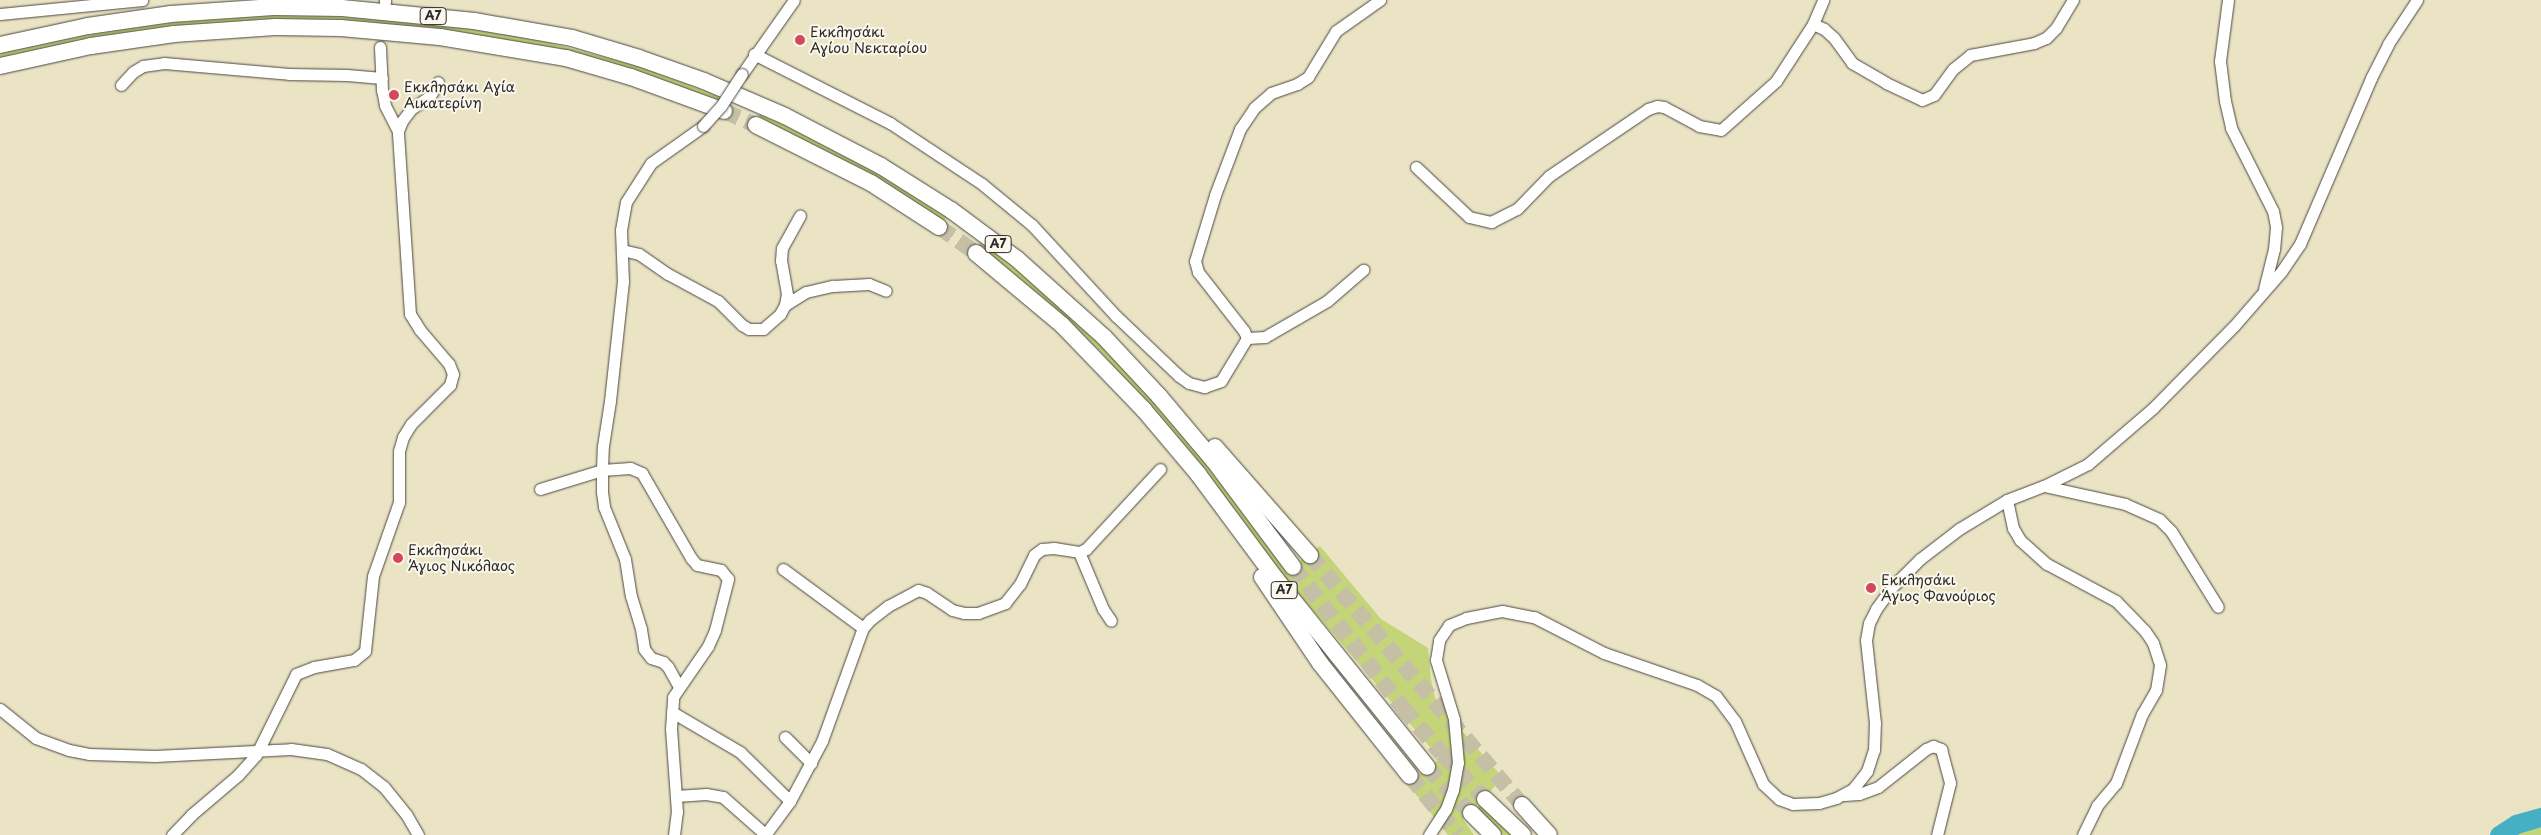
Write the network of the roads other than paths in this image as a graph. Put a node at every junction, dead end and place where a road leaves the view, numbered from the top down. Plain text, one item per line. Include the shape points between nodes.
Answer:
1 (142, 0) edge
2 (794, 0) edge
3 (1380, 0) edge
4 (1823, 0) edge
5 (2073, 0) edge
6 (2228, 0) edge
7 (2417, 0) edge
8 (0, 14) edge
9 (1813, 24) junction
10 (0, 45) edge
11 (380, 47) dead end
12 (754, 54) junction
13 (0, 66) edge
14 (382, 78) junction
15 (438, 82) dead end
16 (121, 85) dead end
17 (724, 112) tunnel mouth
18 (756, 125) tunnel mouth
19 (398, 131) junction
20 (1416, 167) dead end
21 (800, 216) dead end
22 (939, 227) tunnel mouth
23 (622, 250) junction
24 (976, 253) tunnel mouth
25 (1364, 270) dead end
26 (2263, 290) junction
27 (886, 291) dead end
28 (785, 305) junction
29 (1246, 338) junction
30 (1131, 365) junction
31 (1144, 410) junction
32 (1160, 469) dead end
33 (602, 470) junction
34 (2044, 486) junction
35 (540, 488) dead end
36 (2007, 500) junction
37 (1079, 552) junction
38 (1310, 555) tunnel mouth
39 (1293, 567) tunnel mouth
40 (783, 569) dead end
41 (2218, 607) dead end
42 (1112, 621) dead end
43 (863, 628) junction
44 (678, 687) junction
45 (0, 710) edge
46 (672, 712) junction
47 (785, 737) dead end
48 (259, 751) junction
49 (811, 763) junction
50 (1427, 767) tunnel mouth
51 (1410, 776) tunnel mouth
52 (1843, 795) junction
53 (676, 796) junction
54 (1485, 799) tunnel mouth
55 (790, 801) junction
56 (1522, 805) tunnel mouth
57 (1471, 813) tunnel mouth
58 (172, 835) edge
59 (418, 835) edge
60 (674, 835) edge
61 (765, 835) edge
62 (1429, 835) edge
63 (1493, 835) edge
64 (1523, 835) edge
65 (1549, 835) edge
66 (1937, 835) edge
67 (2083, 835) edge

1 - 8 street
2 - 12 street
3 - 29 street via 1336,31 1308,77 1271,93 1254,108 1240,129 1220,180 1195,265 1212,292 1246,333
4 - 9 street
5 - 9 street via 2046,38 1970,55 1953,69 1934,95 1922,100 1852,63 1834,38
6 - 26 street via 2220,61 2225,101 2231,128 2273,212 2276,227
7 - 26 street via 2370,78 2300,244 2281,272
9 - 20 street via 1776,80 1726,127 1718,131 1682,118 1664,107 1648,109 1549,176 1503,218 1491,222 1469,217
10 - 30 highway, Α7 via 88,26 171,14 308,6 466,20 556,35 607,48 704,81 763,106 846,146 904,180 1017,259 1076,310
11 - 14 street
12 - 23 street, bridge via 721,106 703,126 664,152 641,175 624,209
12 - 29 street via 890,123 982,184 1032,225 1116,316 1186,382 1204,387 1219,383
13 - 17 highway, Α7 via 90,46 174,34 341,28 447,38 566,58 631,76
14 - 16 street via 164,64 143,66
14 - 19 street via 385,105
15 - 19 street via 430,96 411,109
18 - 22 highway via 871,183
19 - 48 street via 410,314 449,364 453,374 450,385 411,424 403,437 399,451 399,502 373,576 365,651 354,660 314,667 296,674
21 - 28 street via 782,248
23 - 28 street via 639,254 718,301 749,330 769,325
23 - 33 street via 623,282
24 - 31 highway, Α7 via 1062,325
25 - 29 street via 1327,301 1265,337
26 - 34 street via 2234,326 2153,408 2088,464
27 - 28 street via 869,284 833,286 806,292
30 - 38 highway via 1212,444
30 - 39 highway, Α7 via 1214,461
31 - 50 highway, Α7 via 1198,474 1276,579
31 - 51 highway via 1221,515 1320,662
32 - 37 street via 1094,543
33 - 35 street
33 - 44 street via 604,507 624,559 644,649 650,658 668,666
33 - 44 street via 630,468 642,473 690,558 700,566 721,570 727,577 728,586 708,646
34 - 36 street
34 - 41 street via 2126,504 2159,519 2171,531
36 - 52 street via 1958,529 1920,559 1892,587 1872,616 1866,640 1875,724 1874,750 1863,778
36 - 67 street via 2020,540 2047,564 2116,600 2145,631 2160,665 2156,690 2142,714 2116,783 2097,806
37 - 42 street via 1103,609
37 - 43 street via 1042,549 1034,555 1012,596 996,607 978,613 964,613 952,610 918,590 888,606
40 - 43 street
43 - 49 street
44 - 46 street via 673,697
45 - 48 street via 36,738 89,754 155,756
46 - 53 street
46 - 55 street via 746,756
47 - 49 street
48 - 58 street via 238,775
48 - 59 street via 316,751 350,762 391,794
49 - 55 street
52 - 62 street via 1809,804 1793,804 1779,799 1763,784 1735,721 1716,696 1697,685 1604,652 1534,616 1502,611 1449,625 1438,640 1437,665 1454,719 1458,763 1446,809
52 - 66 street via 1859,794 1878,787 1933,746 1940,749 1950,784
53 - 60 street
53 - 61 street via 706,794 723,798
54 - 64 highway
55 - 61 street
56 - 65 highway
57 - 63 highway

